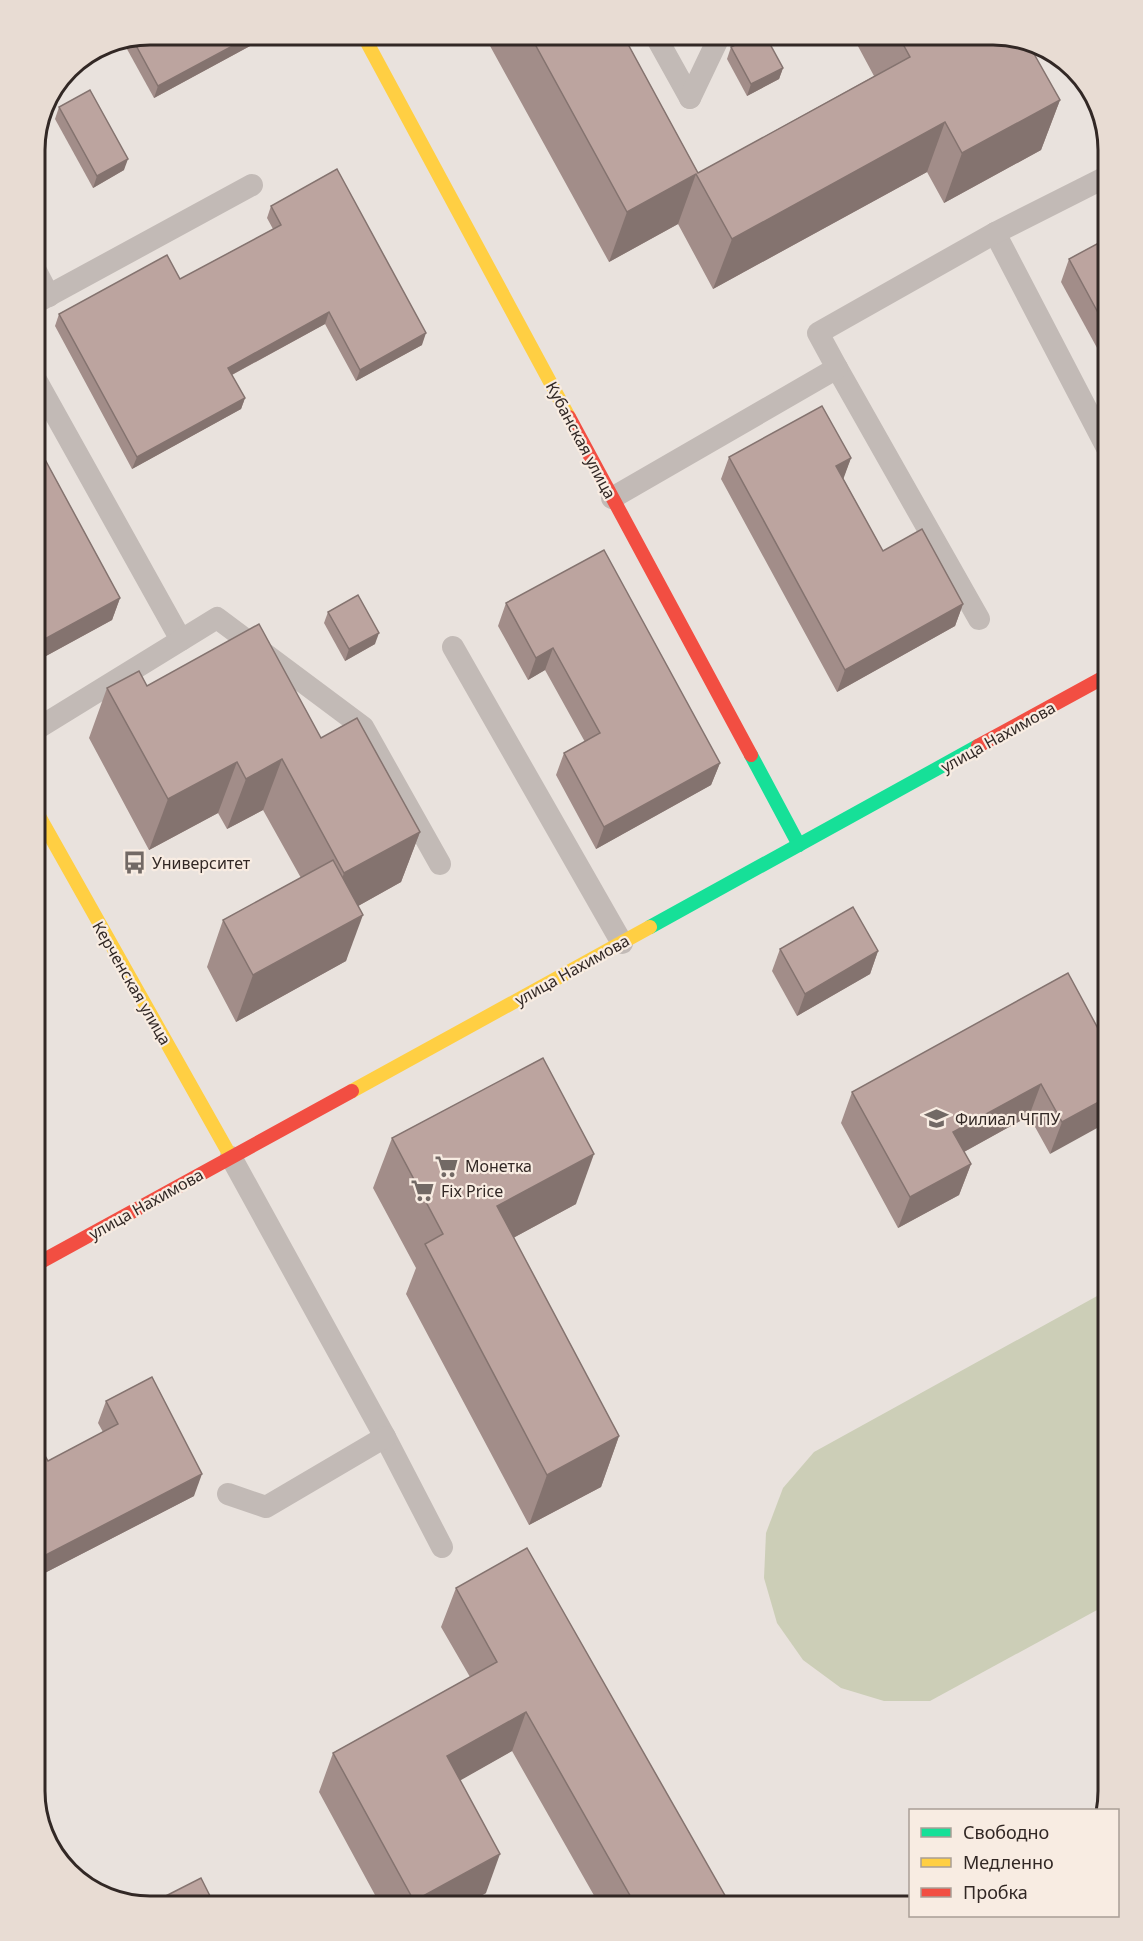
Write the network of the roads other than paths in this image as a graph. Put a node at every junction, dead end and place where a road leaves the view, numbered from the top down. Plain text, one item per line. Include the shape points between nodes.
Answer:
1 (369, 45) edge
2 (661, 45) edge
3 (715, 45) edge
4 (1098, 181) edge
5 (252, 185) dead end
6 (995, 233) junction
7 (45, 298) edge
8 (837, 368) junction
9 (45, 396) edge
10 (1098, 431) edge
11 (612, 498) junction
12 (980, 619) dead end
13 (181, 640) junction
14 (453, 647) dead end
15 (1098, 681) edge
16 (45, 724) edge
17 (45, 827) edge
18 (799, 845) junction
19 (440, 864) dead end
20 (622, 943) junction
21 (231, 1157) junction
22 (45, 1259) edge
23 (385, 1437) junction
24 (228, 1494) dead end
25 (442, 1547) dead end

1 - 11 street, Кубанская улица
2 - 3 lane via 690,98
4 - 6 lane
5 - 7 lane
6 - 8 lane via 818,333
6 - 10 lane
8 - 11 lane
8 - 12 lane
9 - 13 lane
11 - 18 street, Кубанская улица
13 - 16 lane
13 - 19 lane via 217,618 363,727
14 - 20 lane
15 - 18 street, улица Нахимова
17 - 21 street, Керченская улица
18 - 20 street, улица Нахимова
20 - 21 street, улица Нахимова
21 - 22 street, улица Нахимова
21 - 23 lane
23 - 24 lane via 266,1507
23 - 25 lane

